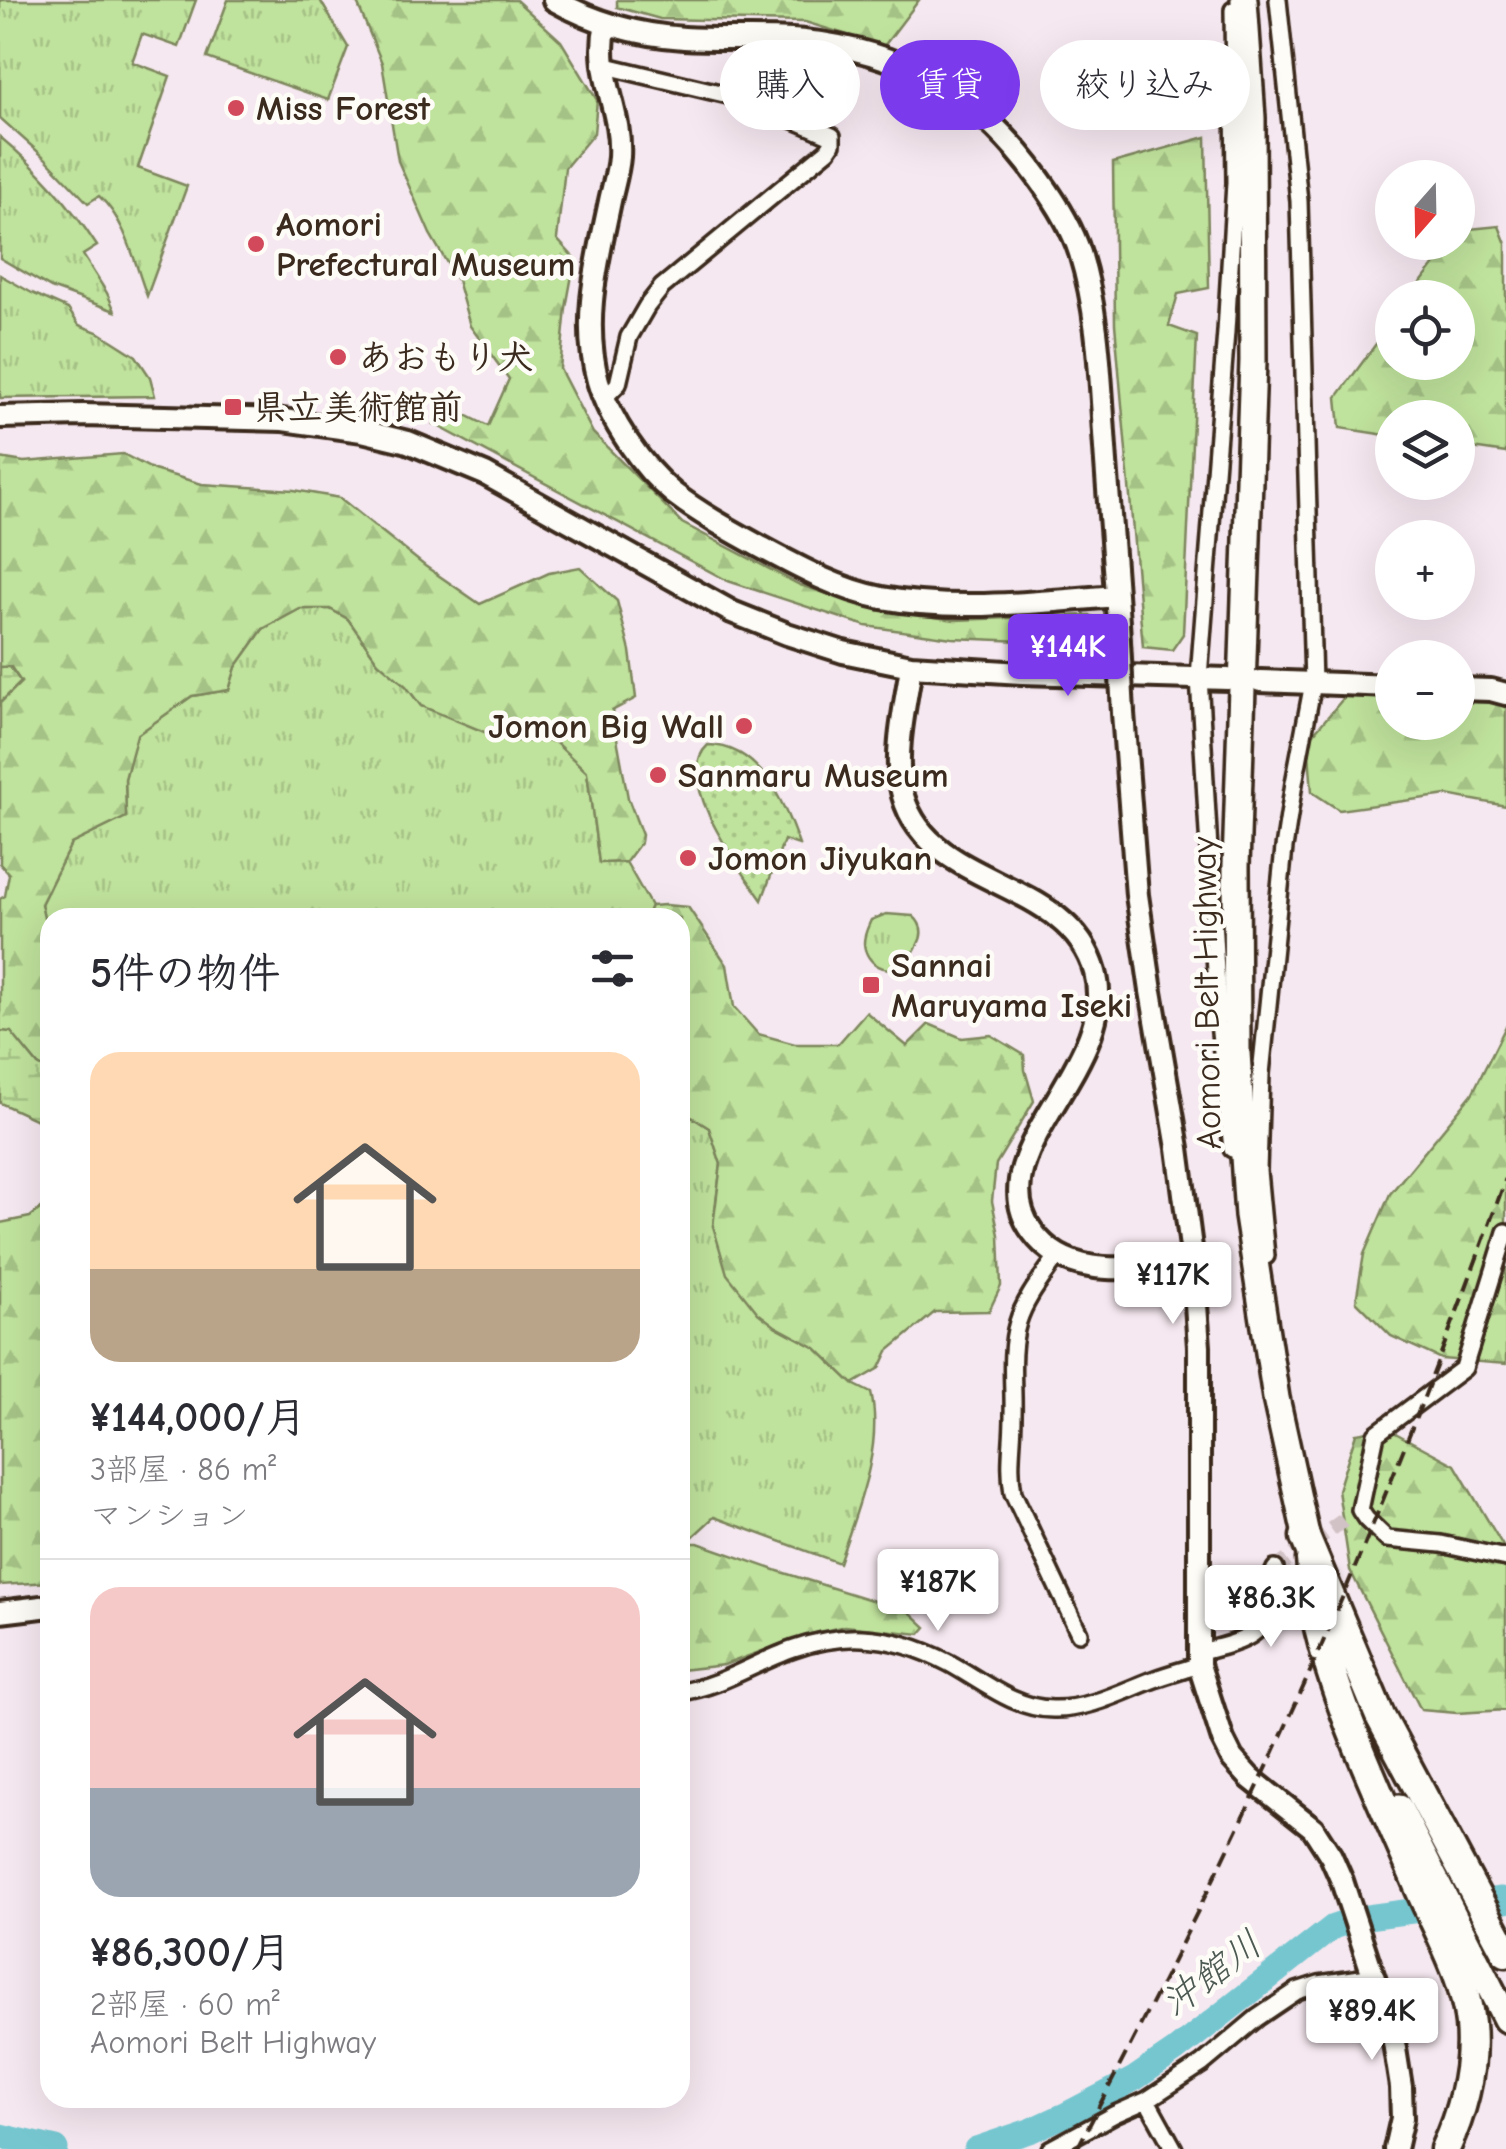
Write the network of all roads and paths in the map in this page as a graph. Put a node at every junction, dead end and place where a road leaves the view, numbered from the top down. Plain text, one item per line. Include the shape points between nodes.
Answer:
1 (554, 0) edge
2 (1232, 0) edge
3 (1244, 0) edge
4 (1278, 0) edge
5 (606, 23) junction
6 (602, 66) junction
7 (605, 397) junction
8 (0, 417) edge
9 (1116, 596) junction
10 (911, 666) junction
11 (1198, 677) junction
12 (1228, 678) dead end
13 (1260, 681) dead end
14 (1313, 683) junction
15 (1375, 685) edge
16 (1475, 690) edge
17 (1506, 694) edge
18 (1248, 1216) junction
19 (1506, 1232) edge
20 (1058, 1256) junction
21 (1193, 1263) junction
22 (1276, 1398) junction
23 (1360, 1510) junction
24 (1344, 1520) tunnel mouth
25 (1308, 1548) junction
26 (1506, 1558) edge
27 (1275, 1569) tunnel mouth
28 (40, 1607) edge
29 (0, 1612) edge
30 (1079, 1633) dead end
31 (1198, 1659) junction
32 (690, 1690) edge
33 (1458, 1948) junction
34 (1504, 1948) edge
35 (1372, 1969) junction
36 (1506, 2002) edge
37 (1506, 2018) edge
38 (1146, 2100) junction
39 (1050, 2149) edge
40 (1174, 2149) edge
41 (1396, 2149) edge
42 (1445, 2149) edge

1 - 5 street
2 - 11 street via 1235,183
3 - 18 highway, Aomori Belt Highway via 1252,118 1253,361 1236,963
4 - 14 street via 1299,201
5 - 6 street
5 - 9 street via 685,38 800,40 868,53 953,90 1026,161 1056,201 1079,249 1093,301
6 - 7 street via 619,157 590,324
6 - 7 street via 745,99 832,136 828,150 662,287 629,337 618,384
7 - 9 street via 638,457 672,492 722,526 832,582 934,605
8 - 10 street via 282,420 408,442 485,474 732,612 843,652
9 - 21 street, bridge via 1137,894
10 - 11 street
10 - 20 street via 899,762 918,829 950,857 1062,920 1080,938 1097,977 1091,1038 1032,1144 1020,1180 1029,1228
11 - 12 street
11 - 18 street via 1219,1022 1232,1152
13 - 14 street
14 - 15 street
14 - 22 street via 1284,848 1261,1074 1258,1171 1278,1354
16 - 17 street
18 - 22 highway, Aomori Belt Highway
19 - 23 street via 1464,1368 1376,1434
20 - 21 street via 1100,1268
20 - 30 street via 1018,1321 1009,1470
21 - 31 street
22 - 25 highway, Aomori Belt Highway
23 - 24 street
23 - 26 street via 1388,1538
25 - 33 highway via 1332,1675
25 - 34 highway via 1380,1716
27 - 31 street via 1255,1634
28 - 29 street
31 - 32 street via 1100,1700 1052,1710 1009,1698 917,1649 857,1638 795,1648
31 - 35 street via 1232,1758 1313,1828 1331,1856
33 - 36 highway
33 - 37 highway
33 - 42 highway via 1470,2056 1466,2091
35 - 38 street via 1297,1992
35 - 41 street via 1401,2087
38 - 39 street
38 - 40 street

